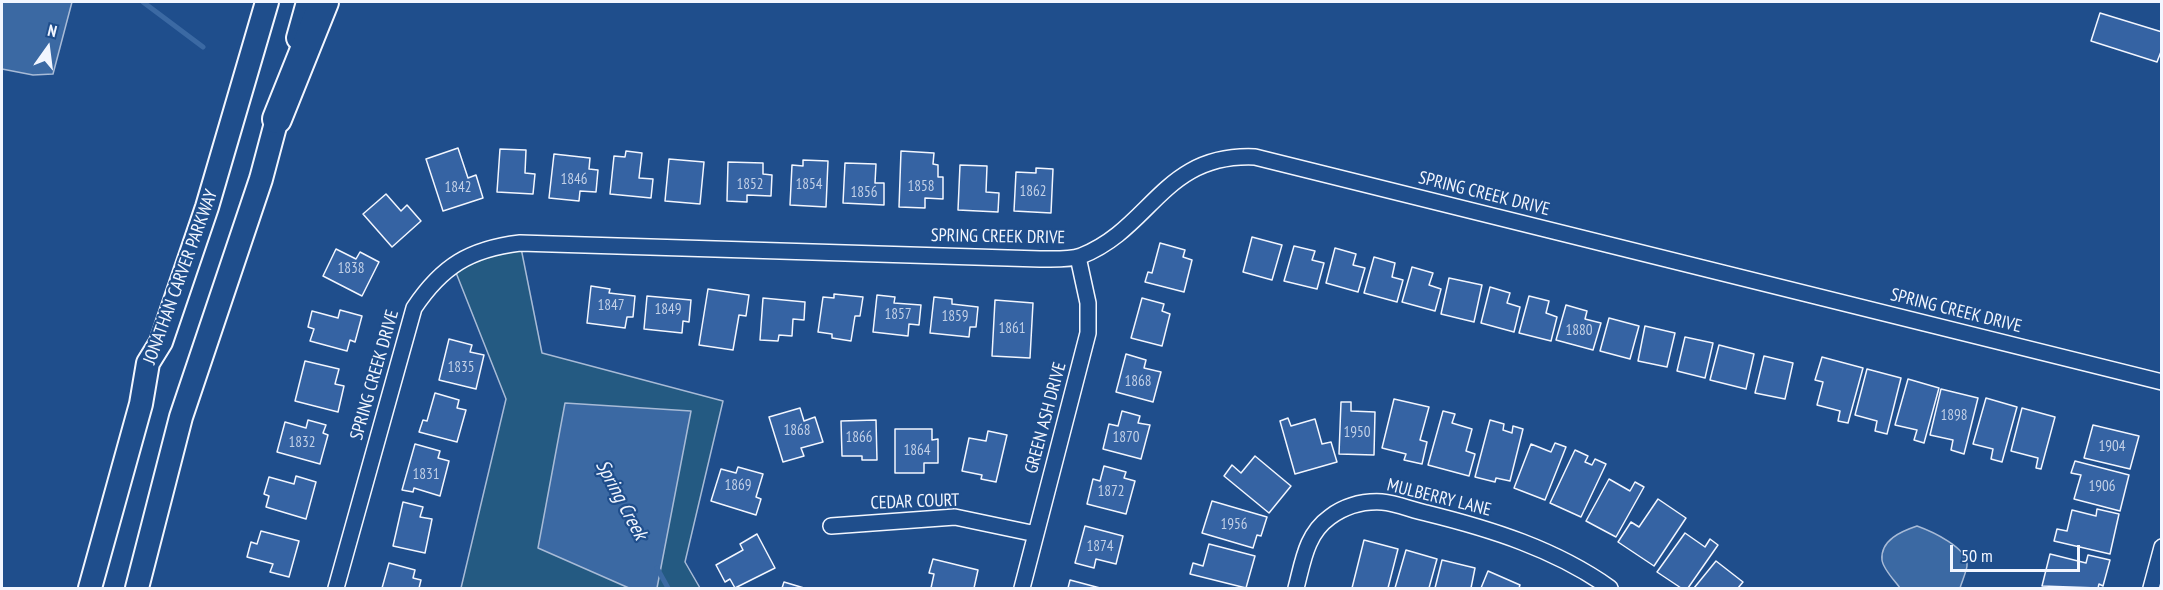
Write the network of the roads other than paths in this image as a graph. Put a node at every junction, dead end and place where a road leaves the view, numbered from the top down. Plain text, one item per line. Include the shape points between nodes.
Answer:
1 (267, 2) edge
2 (308, 2) edge
3 (324, 2) edge
4 (277, 119) junction
5 (1078, 257) junction
6 (2162, 382) edge
7 (831, 526) dead end
8 (1036, 534) junction
9 (2162, 547) edge
10 (90, 588) edge
11 (137, 588) edge
12 (336, 588) edge
13 (1022, 588) edge
14 (1296, 588) edge
15 (1610, 588) edge
16 (2151, 588) edge

1 - 10 main road, JONATHAN CARVER PARKWAY via 207,207 161,342 148,363 141,404
2 - 4 main road
3 - 4 highway
4 - 11 main road via 261,179 181,417
5 - 6 street, SPRING CREEK DRIVE via 1099,248 1123,229 1185,172 1208,161 1255,157
5 - 8 street, GREEN ASH DRIVE via 1088,303 1088,333
5 - 12 street, SPRING CREEK DRIVE via 1028,259 520,243 471,253 437,277 414,308
7 - 8 street, CEDAR COURT via 955,517
8 - 13 street, GREEN ASH DRIVE
9 - 16 street
14 - 15 street, MULBERRY LANE via 1315,531 1330,516 1353,505 1382,502 1478,526 1545,550

